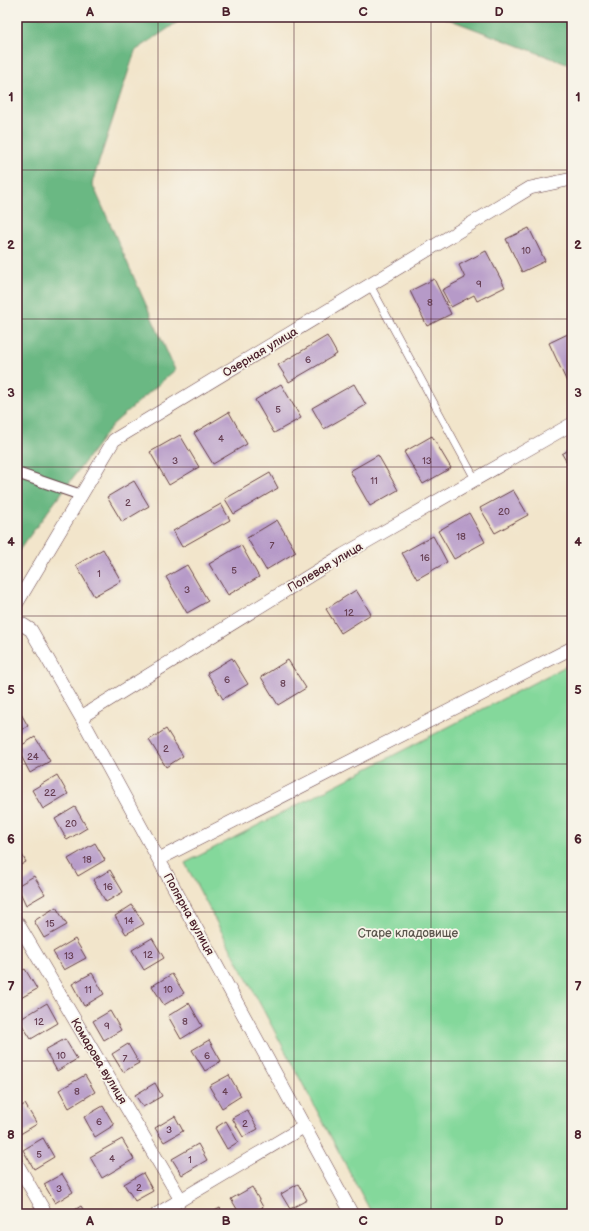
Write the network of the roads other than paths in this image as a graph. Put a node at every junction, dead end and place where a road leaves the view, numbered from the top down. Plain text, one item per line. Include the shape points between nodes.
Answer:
1 (572, 179) edge
2 (370, 285) junction
3 (572, 424) edge
4 (17, 473) edge
5 (475, 479) junction
6 (81, 495) junction
7 (17, 602) edge
8 (17, 621) edge
9 (572, 648) edge
10 (80, 717) junction
11 (159, 858) junction
12 (17, 922) edge
13 (305, 1126) junction
14 (17, 1164) edge
15 (181, 1200) junction
16 (46, 1214) edge
17 (158, 1214) edge
18 (352, 1214) edge

1 - 2 street, Озерная улица via 530,188
2 - 5 lane
2 - 6 street, Озерная улица via 114,440
3 - 5 street, Полевая улица
4 - 6 street
5 - 10 street, Полевая улица via 344,555
6 - 7 street, Озерная улица
8 - 10 street, Полярна вулиця via 31,630
9 - 11 street
10 - 11 street, Полярна вулиця
11 - 13 street, Полярна вулиця
12 - 15 street, Комарова вулиця
13 - 15 street
13 - 18 street, Полярна вулиця
14 - 16 street
15 - 17 street

